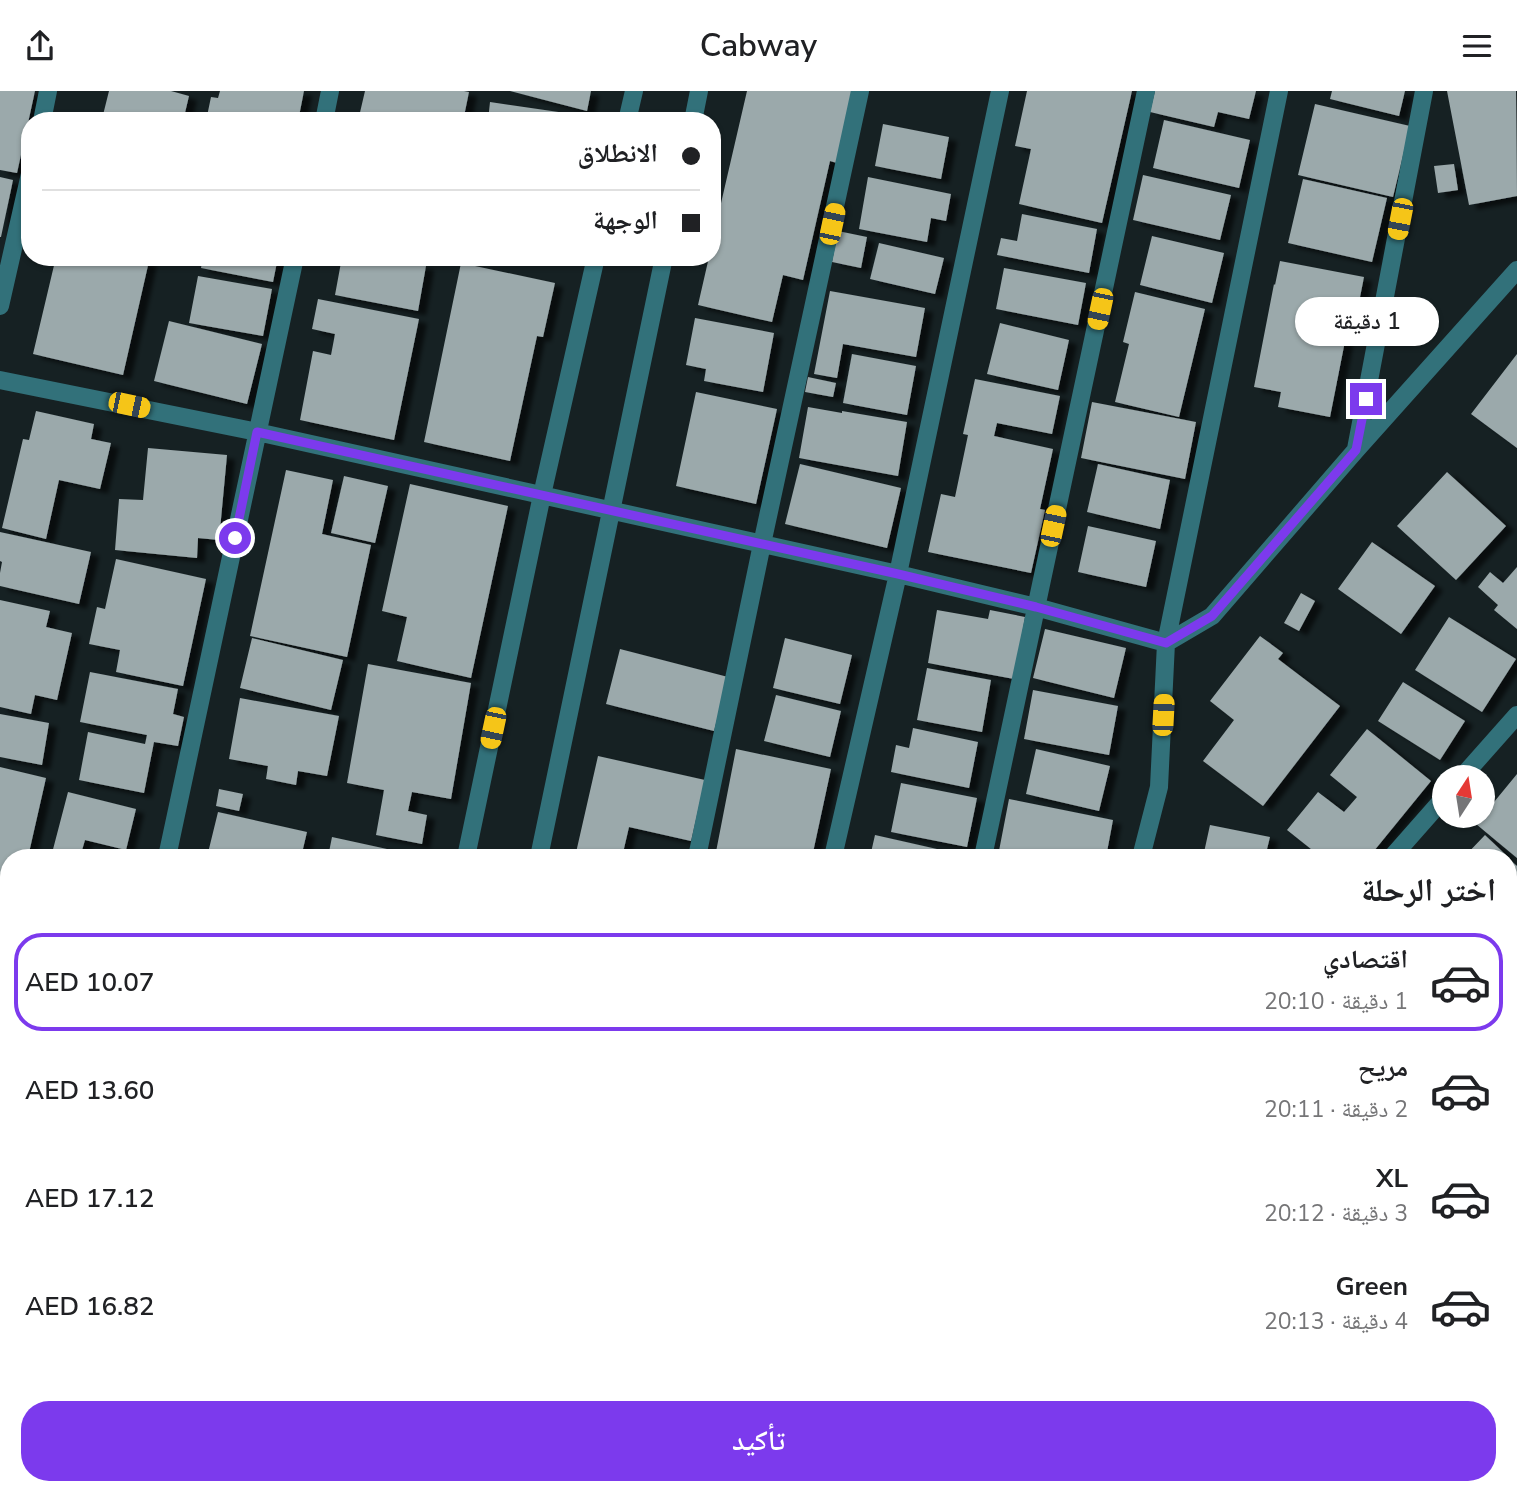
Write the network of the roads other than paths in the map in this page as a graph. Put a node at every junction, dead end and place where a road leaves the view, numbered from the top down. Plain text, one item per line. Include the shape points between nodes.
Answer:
1 (48, 91) edge
2 (330, 91) edge
3 (634, 91) edge
4 (699, 91) edge
5 (860, 91) edge
6 (1000, 91) edge
7 (1146, 91) edge
8 (1279, 91) edge
9 (1424, 91) edge
10 (44, 112) edge
11 (326, 112) edge
12 (629, 112) edge
13 (694, 112) edge
14 (21, 214) edge
15 (293, 266) edge
16 (594, 266) edge
17 (662, 266) edge
18 (1517, 270) edge
19 (0, 306) edge
20 (0, 380) edge
21 (257, 432) junction
22 (1356, 450) junction
23 (542, 495) junction
24 (610, 510) junction
25 (762, 544) junction
26 (898, 574) junction
27 (1036, 607) junction
28 (1166, 643) junction
29 (1517, 715) edge
30 (1473, 765) edge
31 (1432, 812) edge
32 (169, 849) edge
33 (468, 849) edge
34 (541, 849) edge
35 (699, 849) edge
36 (835, 849) edge
37 (985, 849) edge
38 (1143, 849) edge
39 (1399, 849) edge

1 - 10 street
2 - 11 street
3 - 12 street
4 - 13 street
5 - 25 street
6 - 26 street
7 - 27 street
8 - 28 street
9 - 22 street
14 - 19 street
15 - 21 street
16 - 23 street
17 - 24 street
18 - 22 street
20 - 21 street
21 - 23 street
21 - 32 street
22 - 28 street via 1212,616
23 - 24 street
23 - 33 street
24 - 25 street
24 - 34 street
25 - 26 street
25 - 35 street
26 - 27 street
26 - 36 street
27 - 28 street
27 - 37 street
28 - 38 street via 1159,787
29 - 30 street
31 - 39 street

